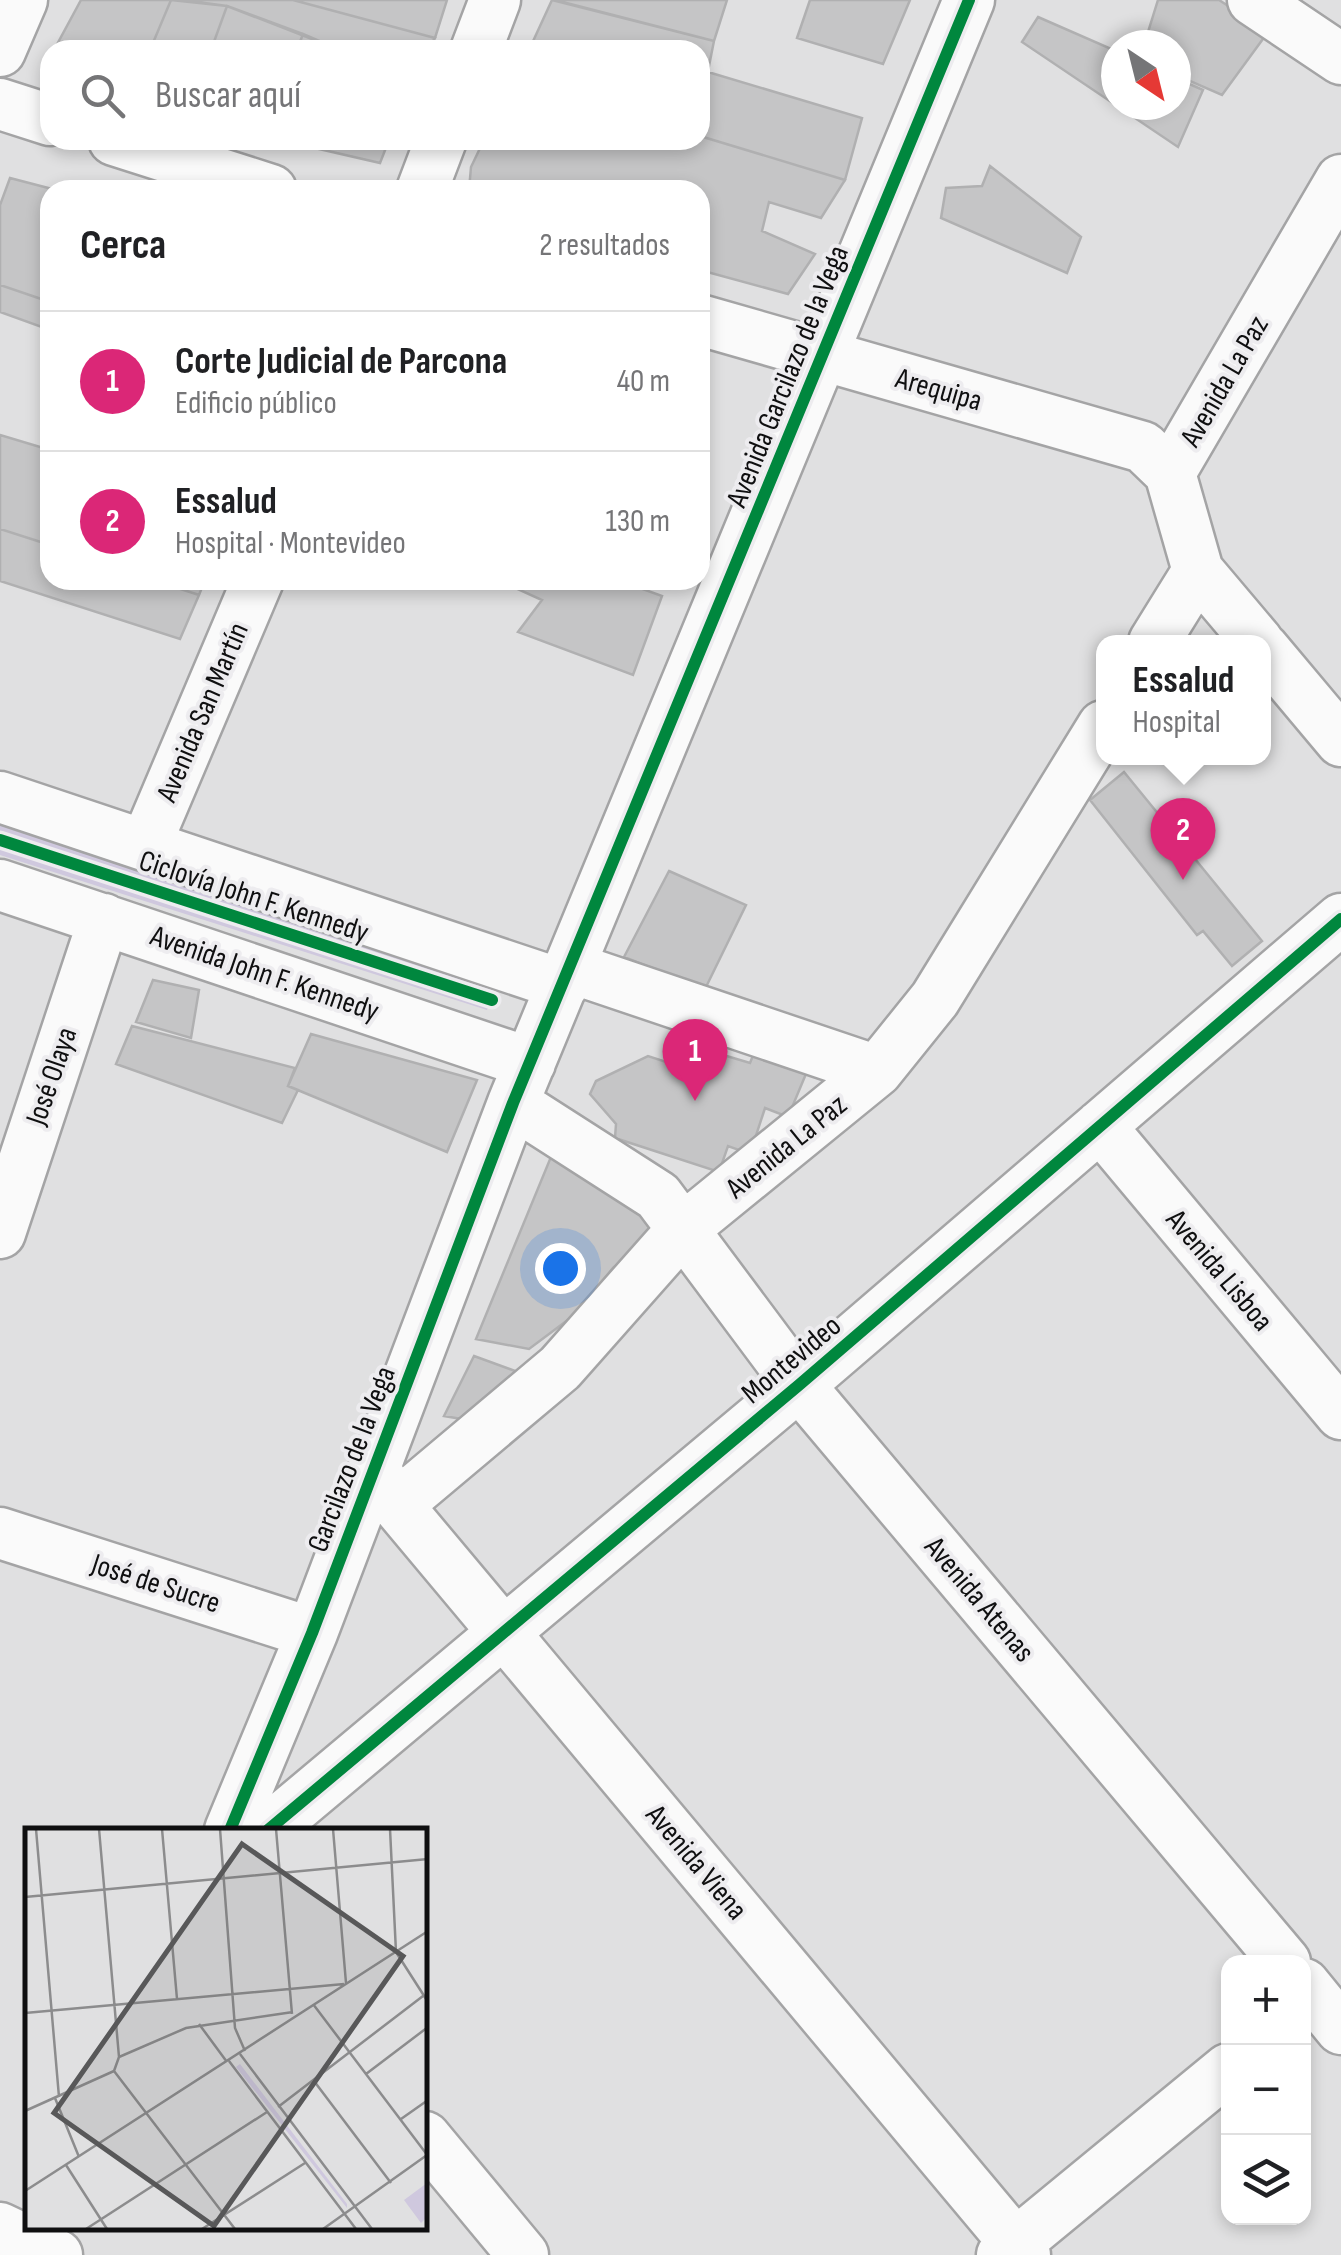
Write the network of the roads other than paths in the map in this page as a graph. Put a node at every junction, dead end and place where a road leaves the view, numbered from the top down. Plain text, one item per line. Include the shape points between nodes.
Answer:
1 (22, 0) edge
2 (495, 0) edge
3 (969, 0) edge
4 (1253, 0) edge
5 (480, 40) edge
6 (0, 50) edge
7 (1341, 58) edge
8 (0, 104) edge
9 (40, 117) edge
10 (145, 150) edge
11 (437, 150) edge
12 (240, 180) edge
13 (426, 180) edge
14 (1341, 180) edge
15 (710, 323) edge
16 (822, 356) junction
17 (1170, 473) junction
18 (1198, 571) junction
19 (254, 590) edge
20 (1158, 635) edge
21 (1252, 635) edge
22 (1271, 657) edge
23 (1096, 737) edge
24 (1341, 742) edge
25 (0, 797) edge
26 (146, 844) junction
27 (0, 885) edge
28 (1341, 918) edge
29 (104, 920) junction
30 (566, 976) junction
31 (877, 1071) junction
32 (522, 1083) junction
33 (1100, 1126) junction
34 (3, 1211) edge
35 (683, 1229) junction
36 (800, 1385) junction
37 (1341, 1414) edge
38 (385, 1486) junction
39 (0, 1532) edge
40 (504, 1631) junction
41 (312, 1633) junction
42 (231, 1828) edge
43 (270, 1828) edge
44 (1315, 1993) edge
45 (1221, 2075) edge
46 (428, 2141) edge
47 (0, 2228) edge
48 (56, 2247) edge
49 (1014, 2251) edge
50 (523, 2255) edge

1 - 6 street
2 - 5 street
3 - 16 street, Avenida Garcilazo de la Vega
4 - 7 street
8 - 9 street
10 - 12 street
11 - 13 street
14 - 17 street, Avenida La Paz
15 - 16 street, Arequipa
16 - 17 street, Arequipa via 1142,448
16 - 30 street, Avenida Garcilazo de la Vega
17 - 18 street, Avenida La Paz
18 - 20 street
18 - 21 street
19 - 26 street, Avenida San Martín
22 - 24 street
23 - 31 street, Avenida La Paz via 934,999
25 - 26 street
26 - 30 street
27 - 29 street, Avenida John F. Kennedy
28 - 33 street, Montevideo
29 - 32 street, Avenida John F. Kennedy
29 - 34 street, José Olaya
30 - 31 street
30 - 32 street, Avenida Garcilazo de la Vega
31 - 35 street, Avenida La Paz
32 - 35 street, Avenida John F. Kennedy via 658,1196
32 - 38 street, Garcilazo de la Vega
33 - 36 street, Montevideo
33 - 37 street, Avenida Lisboa
35 - 36 street, Avenida Atenas
35 - 38 street, Avenida La Paz via 560,1368
36 - 40 street, Montevideo
36 - 44 street, Avenida Atenas
38 - 40 street, Avenida Viena
38 - 41 street, Garcilazo de la Vega
39 - 41 street, José de Sucre
40 - 43 street, Montevideo
40 - 49 street, Avenida Viena
41 - 42 street, Garcilazo de la Vega
45 - 49 street
46 - 50 street
47 - 48 street

